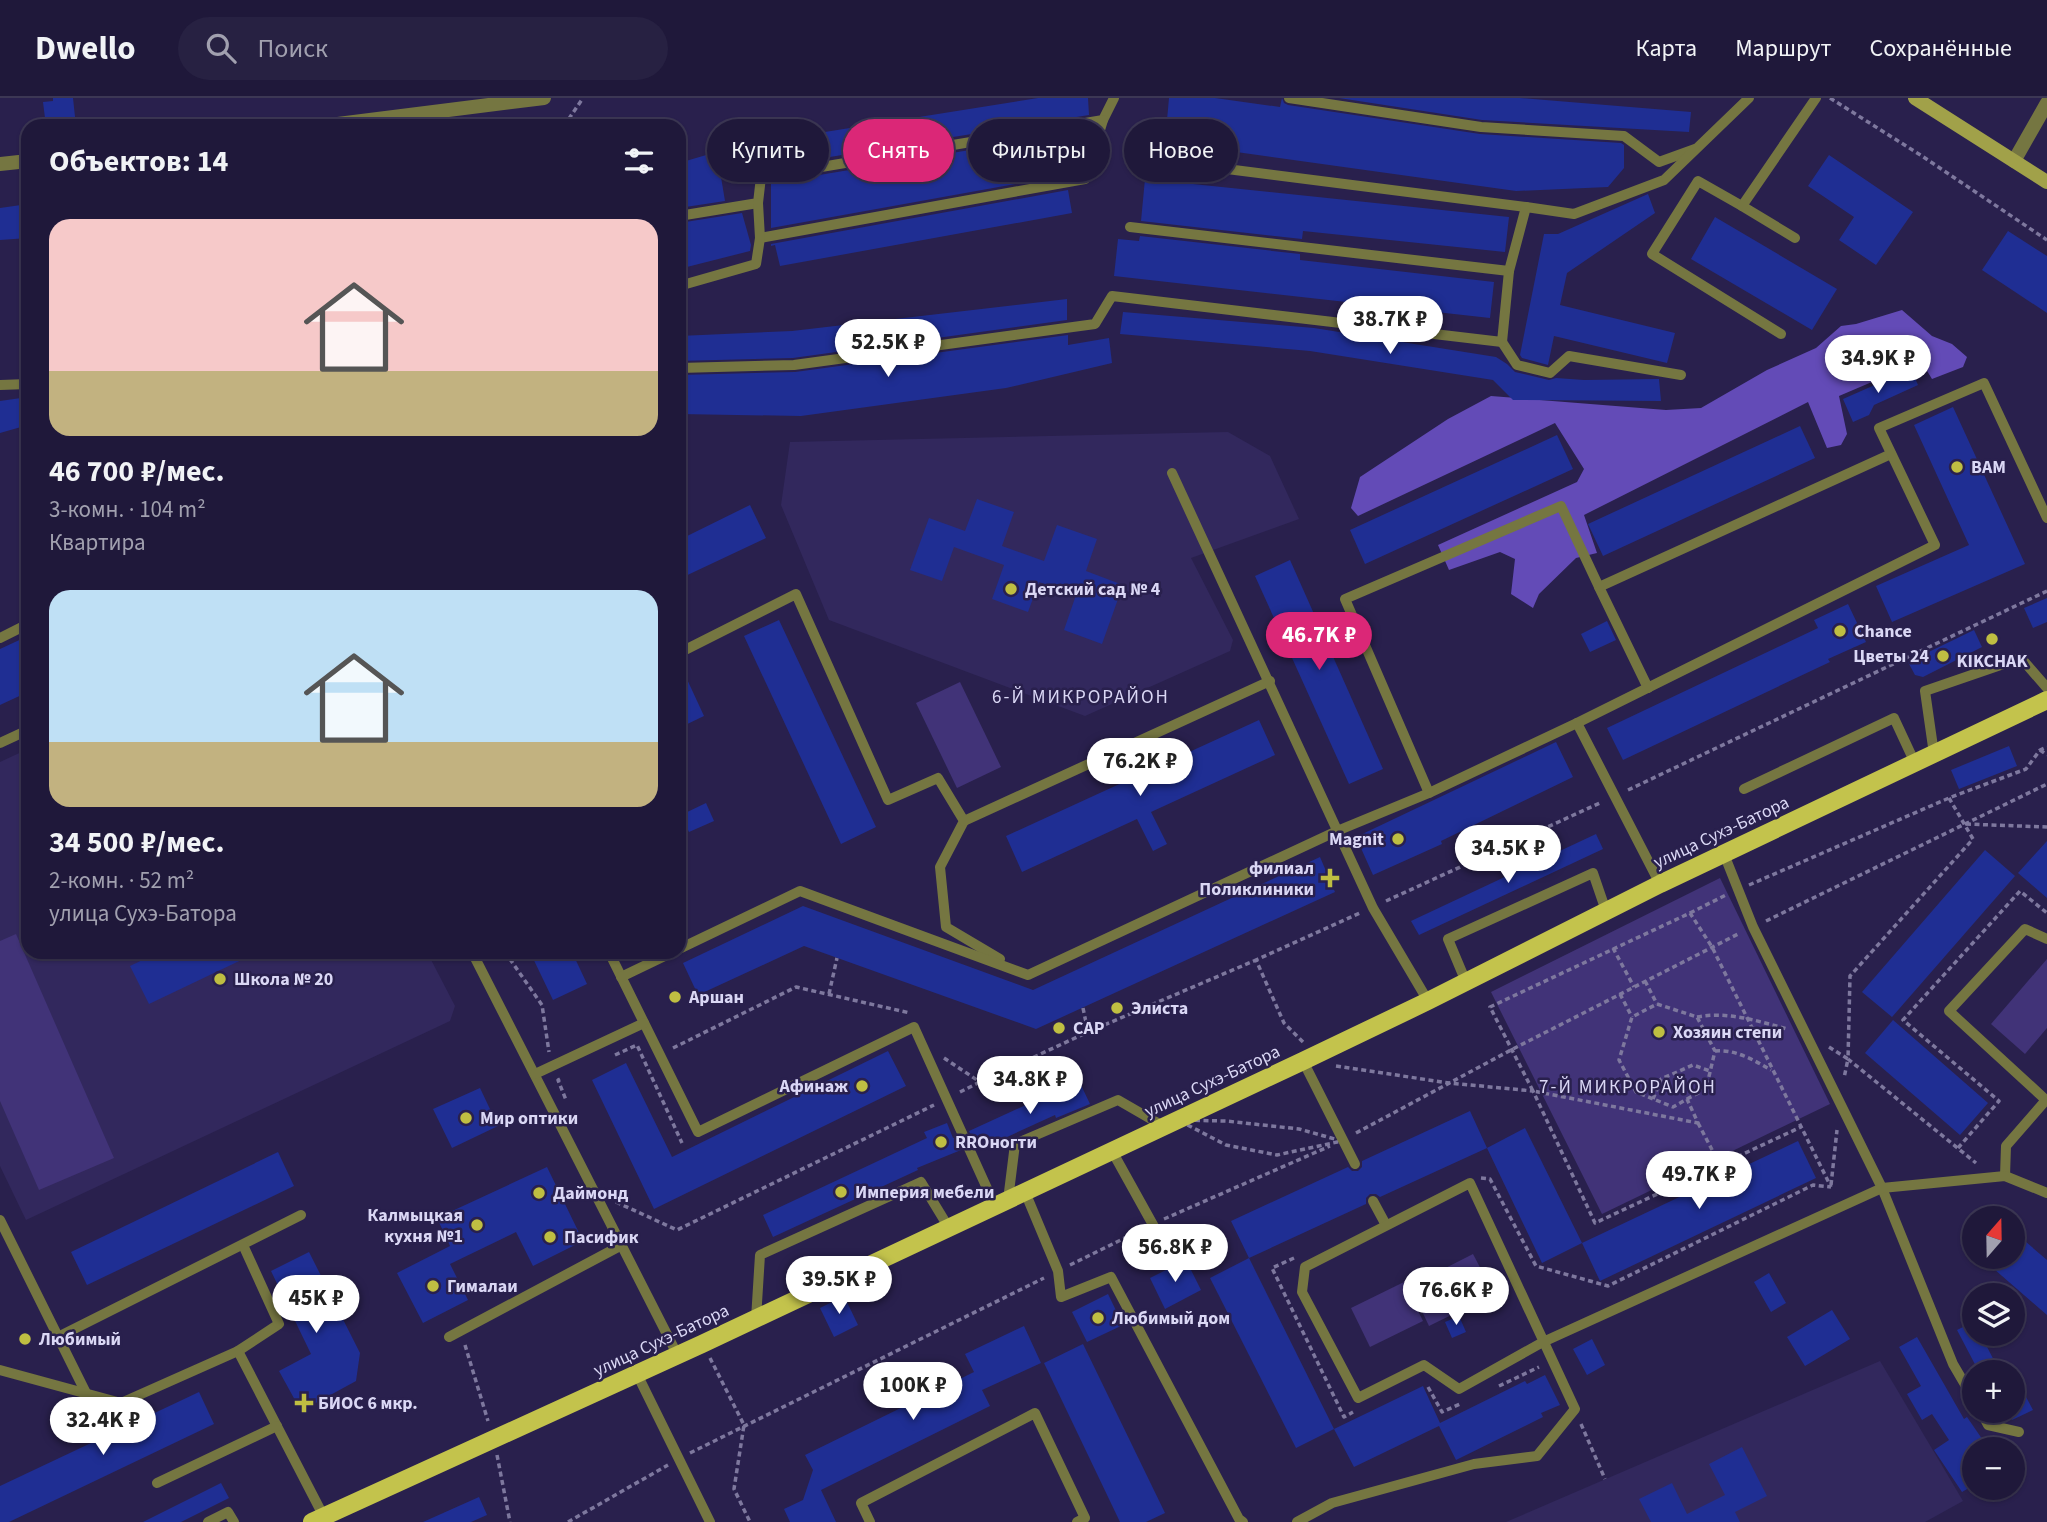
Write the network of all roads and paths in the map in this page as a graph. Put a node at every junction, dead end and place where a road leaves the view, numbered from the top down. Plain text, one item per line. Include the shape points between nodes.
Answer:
1 (544, 98) edge
2 (583, 98) edge
3 (1114, 98) edge
4 (1289, 98) edge
5 (1749, 98) edge
6 (1816, 98) edge
7 (1830, 98) edge
8 (1915, 98) edge
9 (2047, 103) edge
10 (378, 119) edge
11 (569, 119) edge
12 (1104, 119) edge
13 (968, 142) edge
14 (1695, 149) junction
15 (2014, 161) junction
16 (21, 162) edge
17 (0, 164) edge
18 (1238, 170) edge
19 (1069, 182) edge
20 (2047, 182) edge
21 (758, 203) junction
22 (1742, 206) junction
23 (1526, 207) junction
24 (686, 215) edge
25 (1130, 227) dead end
26 (760, 238) junction
27 (1795, 238) dead end
28 (2047, 240) edge
29 (1509, 271) junction
30 (686, 284) edge
31 (1781, 334) dead end
32 (1502, 342) junction
33 (686, 368) edge
34 (1681, 375) dead end
35 (21, 384) edge
36 (0, 385) edge
37 (1891, 454) junction
38 (1172, 472) dead end
39 (2047, 518) edge
40 (1599, 587) junction
41 (21, 628) edge
42 (0, 638) edge
43 (686, 649) edge
44 (1270, 681) junction
45 (1647, 688) junction
46 (2047, 688) edge
47 (2047, 700) edge
48 (1577, 723) junction
49 (21, 733) edge
50 (0, 743) edge
51 (2047, 747) edge
52 (2040, 750) junction
53 (1934, 754) junction
54 (2047, 755) edge
55 (1915, 763) junction
56 (2047, 784) edge
57 (1744, 789) dead end
58 (1429, 793) junction
59 (1949, 798) junction
60 (964, 821) junction
61 (1964, 824) junction
62 (2047, 827) edge
63 (1337, 831) junction
64 (1724, 854) junction
65 (1660, 884) junction
66 (1739, 889) junction
67 (1606, 911) junction
68 (1690, 913) junction
69 (1753, 927) junction
70 (2047, 939) edge
71 (686, 946) edge
72 (1712, 947) junction
73 (1613, 948) junction
74 (837, 958) dead end
75 (476, 959) edge
76 (510, 959) edge
77 (612, 959) edge
78 (658, 959) edge
79 (1256, 960) dead end
80 (1028, 975) junction
81 (621, 977) junction
82 (1645, 981) junction
83 (1466, 982) junction
84 (1634, 987) junction
85 (830, 994) dead end
86 (1620, 994) junction
87 (1428, 1001) junction
88 (1657, 1004) junction
89 (1083, 1008) dead end
90 (1632, 1017) junction
91 (1697, 1017) junction
92 (1747, 1018) junction
93 (644, 1023) junction
94 (1511, 1049) junction
95 (1715, 1051) junction
96 (1303, 1061) junction
97 (551, 1066) junction
98 (1710, 1071) junction
99 (1773, 1071) junction
100 (535, 1074) junction
101 (558, 1080) dead end
102 (1653, 1099) junction
103 (1687, 1099) junction
104 (1171, 1123) junction
105 (1698, 1123) junction
106 (1342, 1141) junction
107 (1112, 1151) junction
108 (1976, 1163) dead end
109 (1355, 1164) dead end
110 (1720, 1164) dead end
111 (2005, 1176) junction
112 (1476, 1177) dead end
113 (1882, 1188) junction
114 (1025, 1192) junction
115 (2047, 1194) edge
116 (1373, 1200) dead end
117 (1001, 1203) junction
118 (301, 1215) dead end
119 (0, 1220) edge
120 (1153, 1224) junction
121 (1386, 1225) junction
122 (949, 1228) junction
123 (243, 1245) junction
124 (620, 1246) junction
125 (1167, 1250) dead end
126 (1296, 1256) dead end
127 (1058, 1271) junction
128 (756, 1318) junction
129 (58, 1337) junction
130 (449, 1337) dead end
131 (1543, 1342) junction
132 (702, 1344) junction
133 (238, 1351) junction
134 (677, 1354) junction
135 (1552, 1361) junction
136 (0, 1370) edge
137 (636, 1374) junction
138 (1423, 1378) dead end
139 (1962, 1379) edge
140 (1491, 1389) dead end
141 (86, 1393) junction
142 (1466, 1401) dead end
143 (1575, 1409) junction
144 (1356, 1411) dead end
145 (1988, 1423) edge
146 (744, 1425) junction
147 (277, 1426) junction
148 (2019, 1432) dead end
149 (679, 1459) junction
150 (1605, 1479) dead end
151 (157, 1483) dead end
152 (318, 1519) edge
153 (208, 1522) edge
154 (234, 1522) edge
155 (568, 1522) edge
156 (710, 1522) edge
157 (750, 1522) edge
158 (870, 1522) edge
159 (1077, 1522) edge
160 (1243, 1522) edge
161 (1297, 1522) edge

1 - 10 street
2 - 11 path
3 - 12 lane
4 - 14 lane via 1481,127 1624,136 1659,162
5 - 14 lane
6 - 22 lane
7 - 28 path
8 - 15 main road
9 - 15 street
13 - 21 lane via 761,177
14 - 23 lane via 1664,180 1574,214
15 - 20 main road
16 - 17 street
18 - 23 lane
19 - 26 lane
21 - 24 lane
21 - 26 lane
22 - 27 lane
22 - 31 lane via 1698,181 1652,254
23 - 29 lane
25 - 29 lane
26 - 30 lane via 756,264
29 - 32 lane
32 - 33 lane via 1112,296 1095,324 794,365
32 - 34 lane via 1517,365 1550,373 1569,356
35 - 36 lane
37 - 39 lane via 1879,428 1984,383
37 - 40 lane
37 - 45 lane via 1935,545
38 - 44 lane
40 - 45 lane
40 - 58 lane via 1562,506 1345,599
41 - 42 lane
43 - 60 lane via 796,594 888,800 939,778
44 - 60 lane
44 - 63 lane
45 - 48 lane
46 - 53 lane via 2021,658 1925,691
47 - 53 main road, улица Сухэ-Батора
48 - 58 lane
48 - 65 lane
49 - 50 lane
51 - 52 path
52 - 54 path
52 - 59 path via 2026,769
53 - 55 main road, улица Сухэ-Батора
55 - 57 lane via 1894,718
55 - 64 main road, улица Сухэ-Батора
56 - 61 path
58 - 63 lane
59 - 61 path
59 - 66 path
60 - 80 lane via 940,867 946,927
61 - 62 path
61 - 69 path
61 - 108 path via 1973,839 1850,976 1848,1059
63 - 80 lane
63 - 87 lane via 1373,908
64 - 65 main road, улица Сухэ-Батора
64 - 66 lane
65 - 67 main road, улица Сухэ-Батора
66 - 68 path
66 - 69 lane
67 - 83 main road, улица Сухэ-Батора
67 - 83 lane via 1593,873 1448,939
68 - 72 path
68 - 73 path
69 - 72 path
69 - 113 lane
70 - 111 lane via 2025,929 1949,1011 2046,1100 2006,1146
71 - 80 lane via 800,891
72 - 82 path
72 - 92 path
73 - 84 path
73 - 94 path via 1490,1007
74 - 85 path
75 - 100 lane
76 - 97 path via 542,1005
77 - 81 lane
78 - 81 lane
79 - 89 path via 1088,1032
81 - 93 lane
82 - 84 path
82 - 88 path
83 - 87 main road, улица Сухэ-Батора
84 - 86 path
86 - 90 path
86 - 94 path
87 - 96 main road, улица Сухэ-Батора
88 - 90 path
88 - 91 path
90 - 102 path via 1619,1060 1636,1092
91 - 92 path
91 - 95 path
92 - 99 path
93 - 97 lane
93 - 117 lane via 698,1132 914,1027
94 - 105 path via 1533,1091
94 - 106 path
95 - 98 path
95 - 99 path via 1726,1050
96 - 104 main road, улица Сухэ-Батора
96 - 106 lane
97 - 100 lane
97 - 101 path
98 - 102 path via 1693,1065 1661,1079
98 - 103 path via 1706,1089
99 - 112 path via 1831,1187 1813,1185 1608,1286 1535,1266 1490,1179
100 - 124 lane
102 - 103 path via 1673,1107
103 - 105 path
104 - 106 path via 1226,1121 1298,1129
104 - 106 path via 1226,1145 1277,1155
104 - 107 main road, улица Сухэ-Батора
104 - 117 lane via 1118,1100 1015,1144
105 - 110 path
106 - 109 lane
106 - 120 path
107 - 114 main road, улица Сухэ-Батора
107 - 120 lane
111 - 113 lane
111 - 115 lane
113 - 131 lane
113 - 139 lane
114 - 117 main road, улица Сухэ-Батора
114 - 127 lane
116 - 121 lane
117 - 122 main road, улица Сухэ-Батора
118 - 123 lane
119 - 129 lane
120 - 125 lane
120 - 127 path
121 - 131 lane via 1470,1183
121 - 131 lane via 1305,1267 1302,1292 1358,1398 1424,1365 1459,1389
122 - 128 main road, улица Сухэ-Батора
122 - 128 lane via 921,1182 760,1255
123 - 129 lane
123 - 133 lane via 279,1324
124 - 130 lane
124 - 134 lane
126 - 144 path via 1272,1268 1344,1417
127 - 146 path
127 - 160 lane via 1061,1297 1111,1277
128 - 132 main road, улица Сухэ-Батора
129 - 141 lane
131 - 135 lane
132 - 134 main road, улица Сухэ-Батора
132 - 146 path
133 - 141 lane via 121,1403
133 - 147 lane
134 - 137 main road, улица Сухэ-Батора
135 - 140 path
135 - 143 lane
136 - 141 lane
137 - 149 lane
137 - 152 main road, улица Сухэ-Батора
138 - 142 path via 1442,1412
143 - 150 path
143 - 161 lane via 1537,1456 1474,1464 1332,1503
145 - 148 lane
146 - 149 path
146 - 157 path via 734,1489
147 - 151 lane
147 - 152 lane
149 - 155 path
149 - 156 lane
153 - 154 lane via 228,1512
158 - 159 lane via 861,1503 1035,1413 1085,1518

